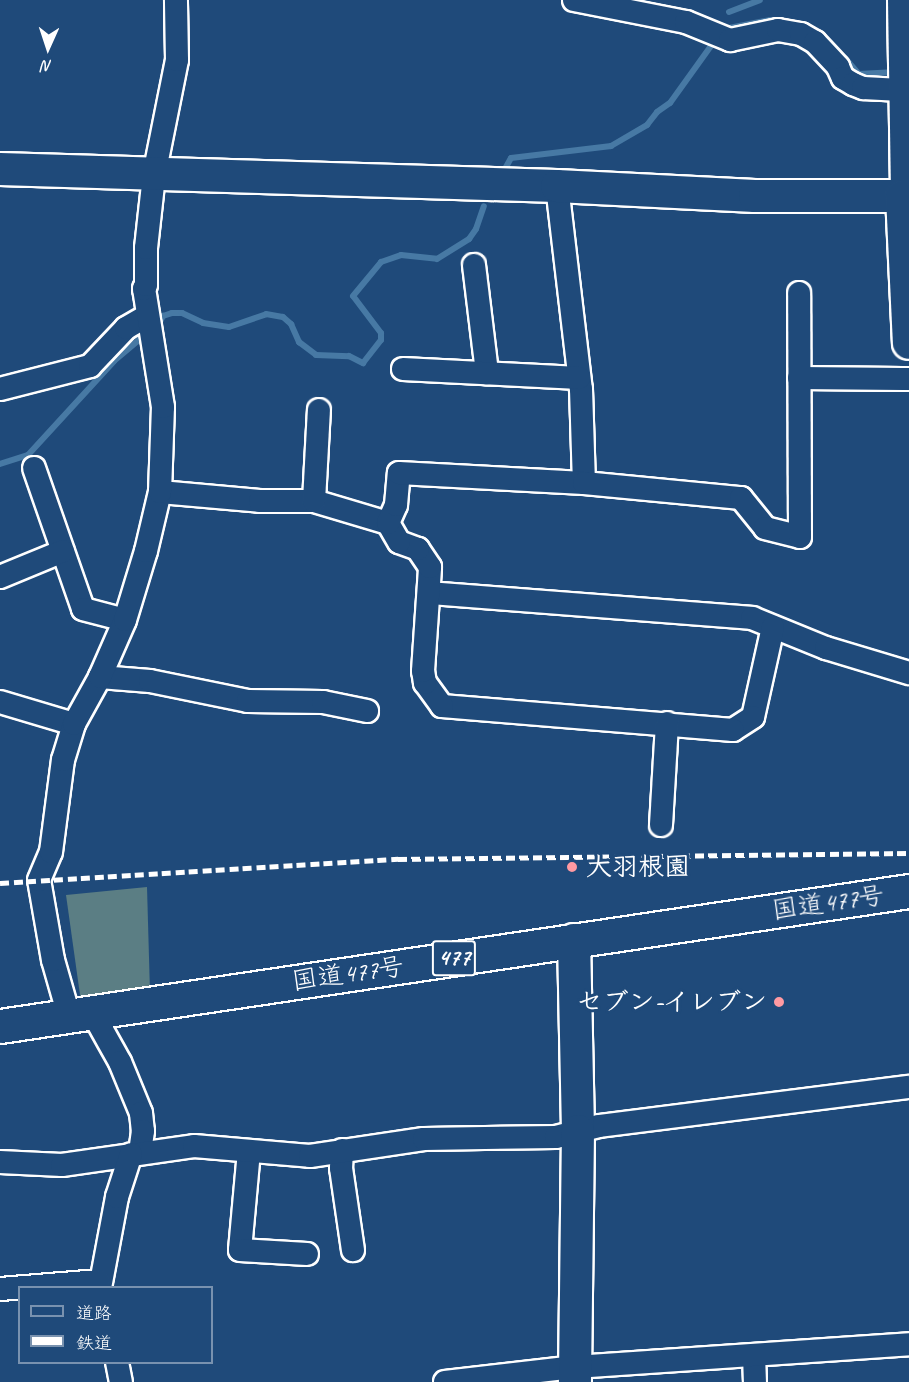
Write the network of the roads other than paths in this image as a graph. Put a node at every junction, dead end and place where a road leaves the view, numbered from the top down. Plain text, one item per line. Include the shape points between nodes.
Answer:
1 (176, 0) edge
2 (574, 0) edge
3 (899, 0) edge
4 (901, 87) junction
5 (0, 169) edge
6 (154, 175) junction
7 (556, 186) junction
8 (905, 196) edge
9 (474, 266) dead end
10 (799, 293) dead end
11 (148, 319) junction
12 (909, 343) edge
13 (403, 369) dead end
14 (487, 373) junction
15 (579, 378) junction
16 (799, 378) junction
17 (909, 379) edge
18 (0, 389) edge
19 (319, 410) dead end
20 (34, 468) dead end
21 (584, 483) junction
22 (160, 492) junction
23 (314, 501) junction
24 (388, 524) junction
25 (63, 551) junction
26 (0, 577) edge
27 (429, 592) junction
28 (124, 620) junction
29 (773, 627) junction
30 (909, 673) edge
31 (100, 677) junction
32 (0, 702) edge
33 (367, 711) dead end
34 (667, 723) junction
35 (74, 724) junction
36 (661, 825) dead end
37 (909, 891) edge
38 (574, 940) junction
39 (80, 1014) junction
40 (0, 1026) edge
41 (909, 1087) edge
42 (578, 1131) junction
43 (342, 1150) junction
44 (249, 1151) junction
45 (136, 1154) junction
46 (0, 1162) edge
47 (353, 1250) dead end
48 (307, 1254) dead end
49 (100, 1284) edge
50 (60, 1286) edge
51 (18, 1288) edge
52 (0, 1289) edge
53 (909, 1344) edge
54 (754, 1355) junction
55 (118, 1364) edge
56 (575, 1374) edge
57 (122, 1382) edge
58 (445, 1382) edge
59 (755, 1382) edge

1 - 6 street via 177,60
2 - 4 street via 686,22 730,40 778,30 801,34 815,42 843,78 853,84 863,88
3 - 4 street
4 - 8 street
5 - 6 street
6 - 7 street
6 - 11 street via 144,289
7 - 8 street via 756,196
7 - 15 street
8 - 12 street
9 - 14 street
10 - 16 street
11 - 18 street via 126,328 90,366
11 - 22 street via 163,407
13 - 14 street
14 - 15 street
15 - 21 street
16 - 17 street
16 - 21 street via 800,537 765,528 741,498
19 - 23 street
20 - 25 street
21 - 24 street via 399,473 396,505
22 - 23 street via 260,501
22 - 28 street
23 - 24 street
24 - 27 street via 399,542 418,549 430,567
25 - 26 street
25 - 28 street via 83,609
27 - 29 street via 752,618
27 - 34 street via 423,671 425,683 442,706
28 - 31 street
29 - 30 street
29 - 34 street via 753,717 734,730
31 - 33 street via 150,681 248,701 323,702
31 - 35 street
32 - 35 street
34 - 36 street
35 - 39 street via 63,760 51,852 39,880 52,960
37 - 38 highway, 国道477号 / 477
38 - 39 highway, 国道477号 / 477
38 - 42 street
39 - 40 highway, 国道477号 / 477
39 - 45 street via 120,1062 141,1113 143,1131
41 - 42 street
42 - 43 street via 556,1137 435,1139
42 - 56 street
43 - 44 street via 310,1156
43 - 47 street
44 - 45 street via 194,1146
44 - 48 street via 240,1250
45 - 46 street via 62,1165
45 - 49 street via 117,1197
49 - 50 street
51 - 52 street
53 - 54 street
54 - 56 street
54 - 59 street
55 - 57 street
56 - 58 street

